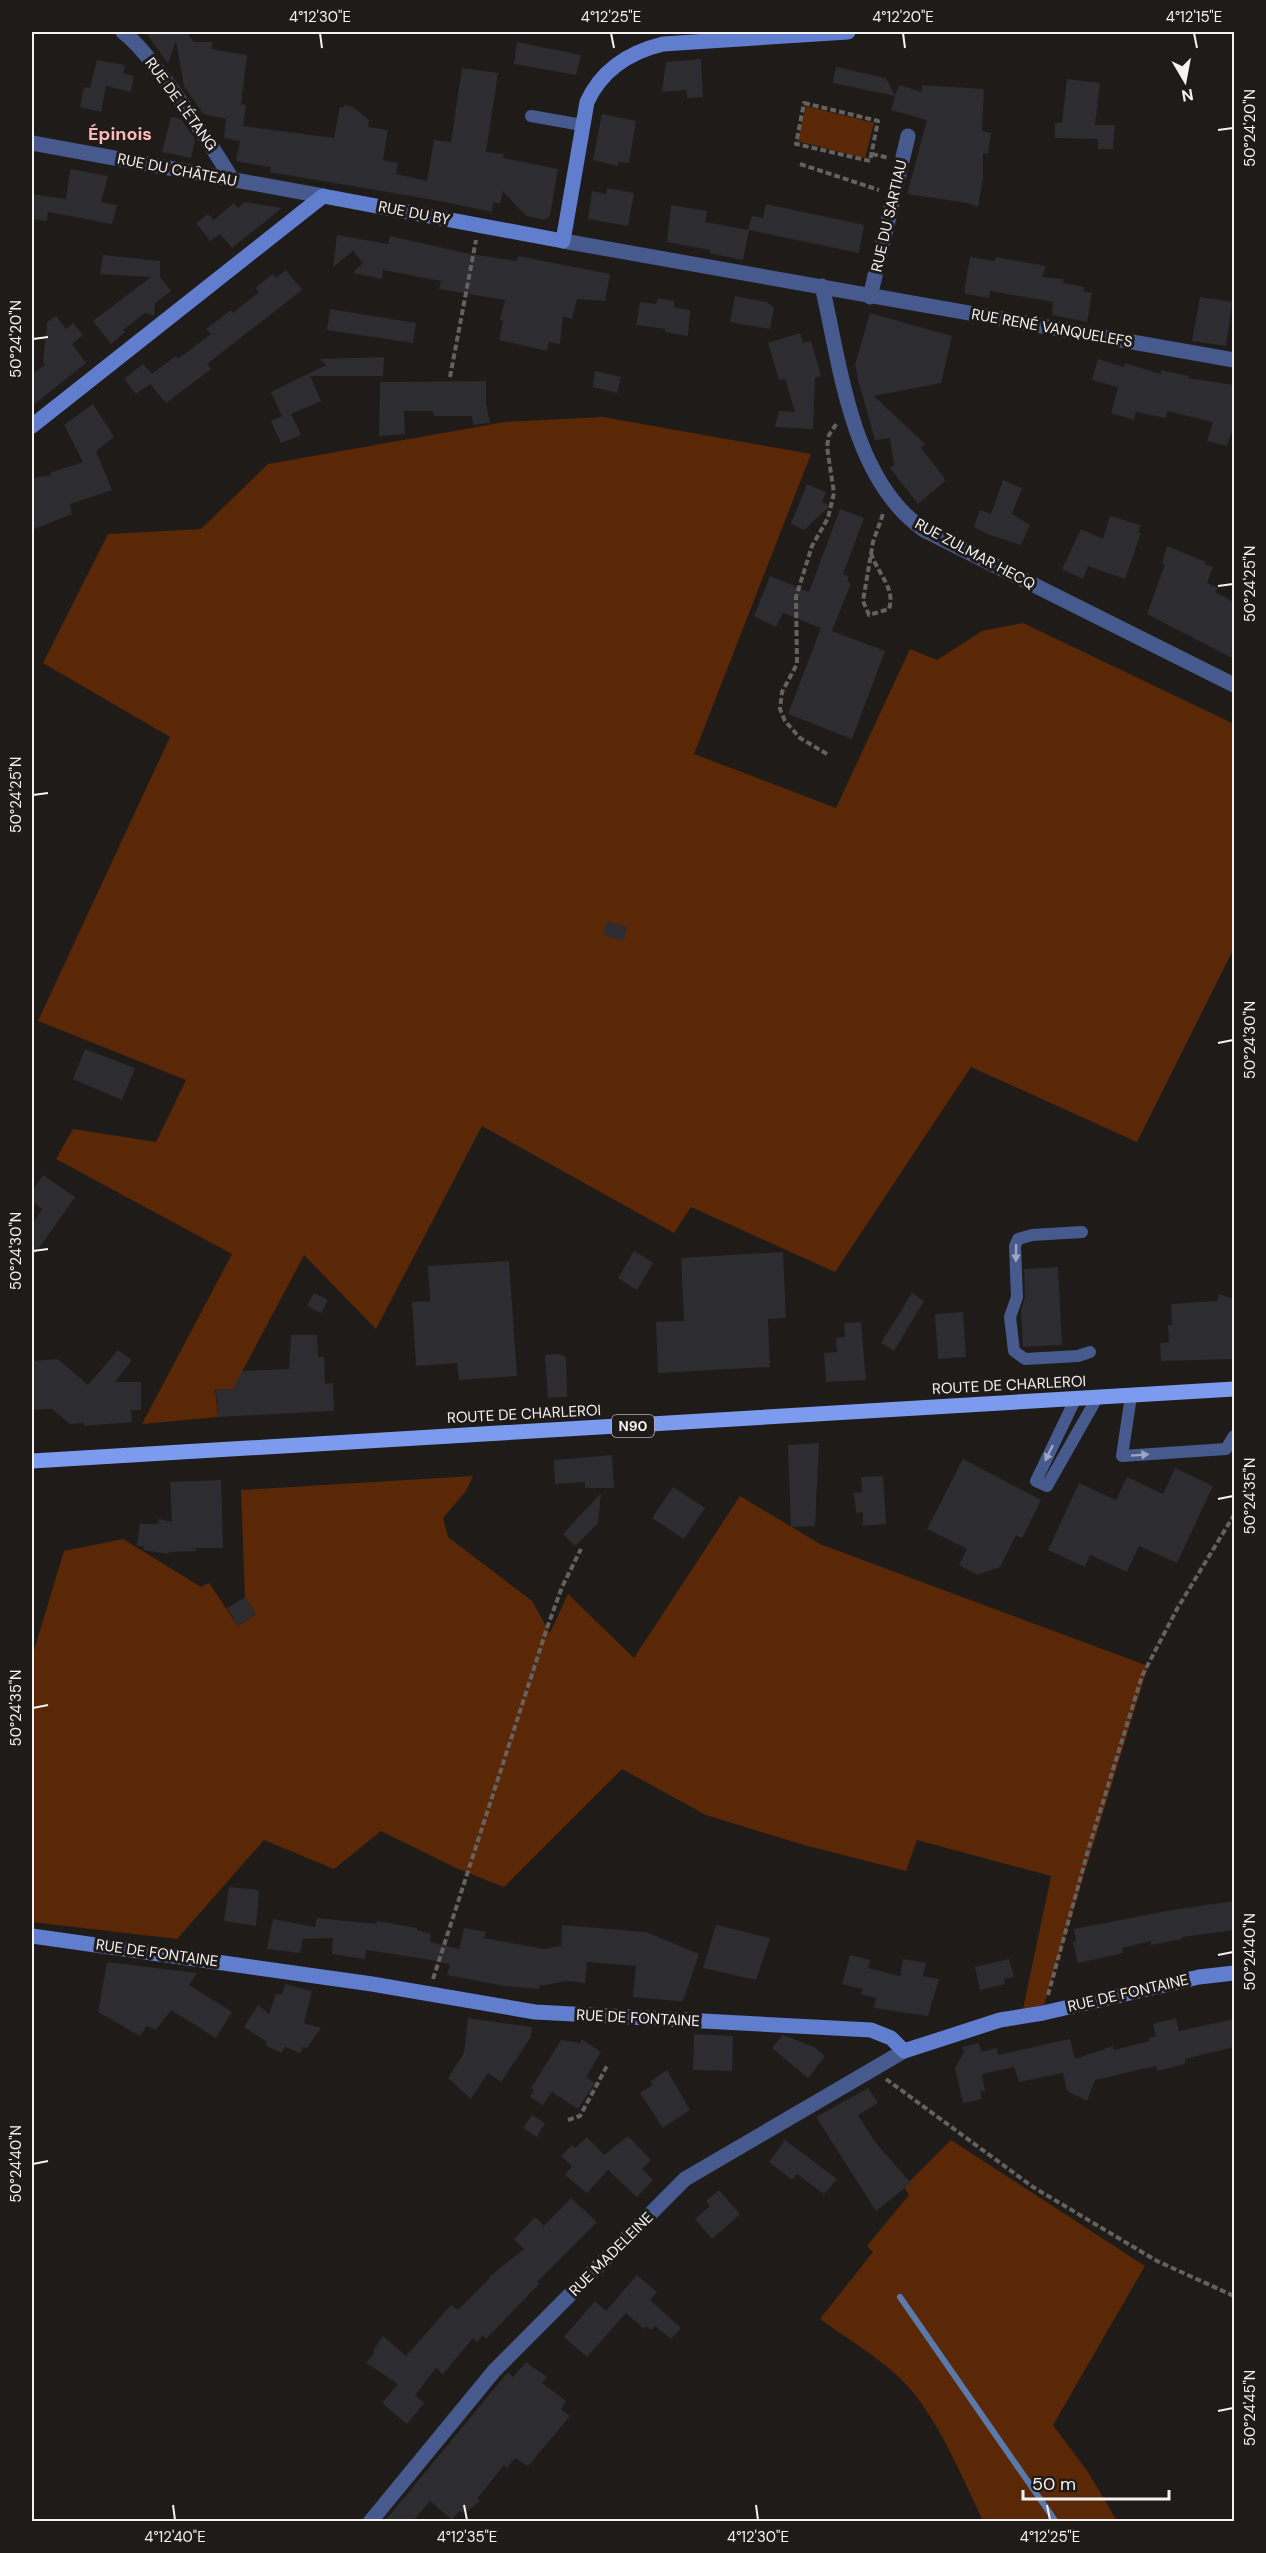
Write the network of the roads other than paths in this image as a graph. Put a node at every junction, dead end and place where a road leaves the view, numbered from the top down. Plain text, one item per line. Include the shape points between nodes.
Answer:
1 (123, 32) edge
2 (848, 32) edge
3 (531, 116) dead end
4 (582, 125) junction
5 (908, 136) dead end
6 (32, 143) edge
7 (233, 181) junction
8 (323, 196) junction
9 (563, 241) junction
10 (822, 286) junction
11 (870, 297) junction
12 (1234, 360) edge
13 (32, 426) edge
14 (1234, 685) edge
15 (1082, 1232) dead end
16 (1090, 1352) dead end
17 (1234, 1389) edge
18 (1131, 1396) junction
19 (1097, 1398) junction
20 (1075, 1400) junction
21 (1234, 1436) edge
22 (32, 1461) edge
23 (32, 1936) edge
24 (1234, 1973) edge
25 (904, 2050) junction
26 (370, 2522) edge

1 - 7 street, RUE DE L'ÉTANG via 152,62
2 - 4 street via 663,44 642,49 625,57 593,90
3 - 4 lane
4 - 9 street
5 - 11 street, RUE DU SARTIAU
6 - 7 street, RUE DU CHÂTEAU
7 - 8 street, RUE DU CHÂTEAU
8 - 9 street, RUE DU BY
8 - 13 street
9 - 10 street, RUE DU BY
10 - 11 street, RUE DU BY
10 - 14 street, RUE ZULMAR HECQ via 866,457 900,510 924,530
11 - 12 street, RUE RENÉ VANQUELEFS
15 -> 16 lane via 1018,1239 1017,1297 1010,1317 1014,1351 1025,1359
17 - 18 main road, ROUTE DE CHARLEROI / N90
18 - 19 main road, ROUTE DE CHARLEROI / N90
18 -> 21 lane via 1122,1456 1226,1449
19 - 20 main road, ROUTE DE CHARLEROI / N90
20 -> 19 lane via 1036,1481 1047,1486
20 - 22 main road, ROUTE DE CHARLEROI / N90
23 - 25 street, RUE DE FONTAINE via 372,1984 535,2012 871,2030 891,2038
24 - 25 street, RUE DE FONTAINE via 1188,1979 1000,2020
25 - 26 street, RUE MADELEINE via 685,2179 494,2372

